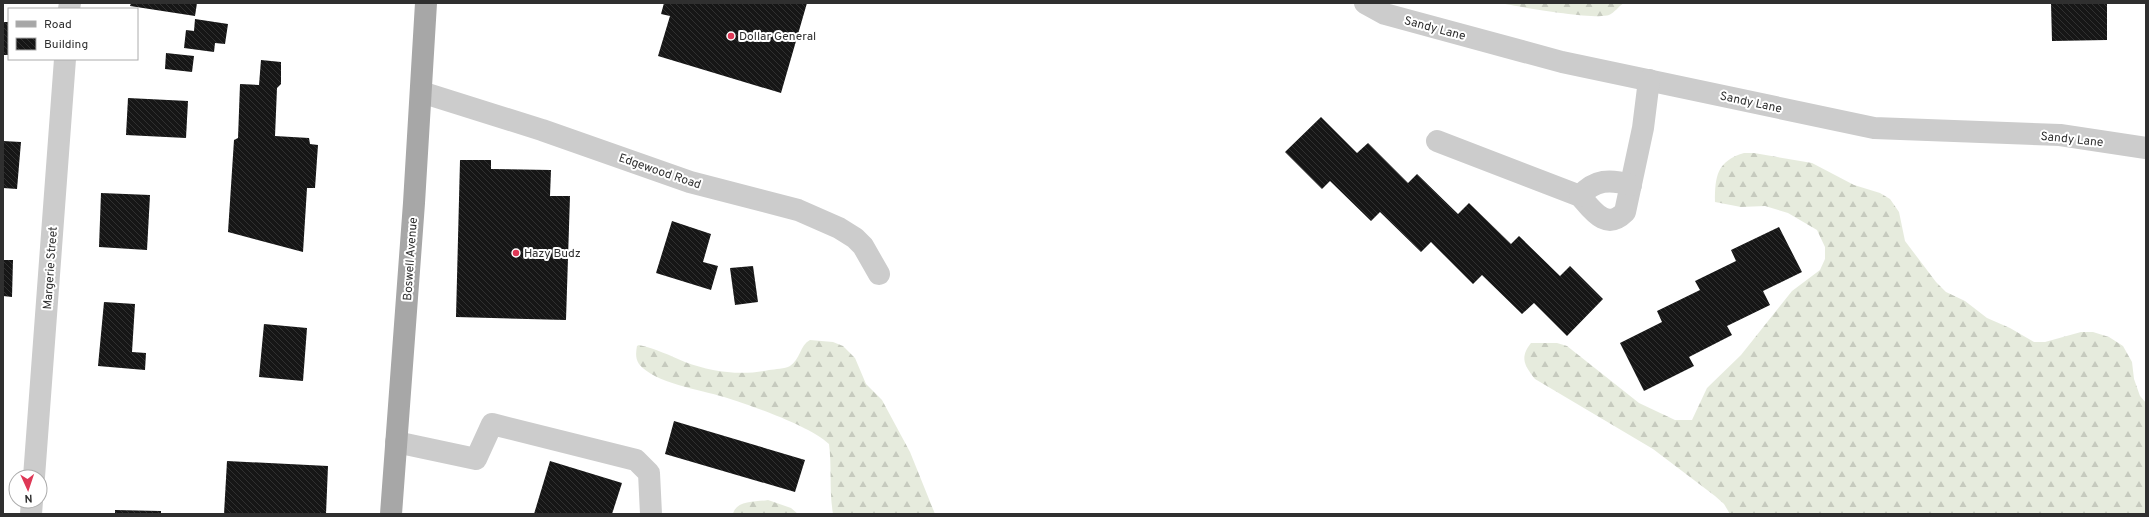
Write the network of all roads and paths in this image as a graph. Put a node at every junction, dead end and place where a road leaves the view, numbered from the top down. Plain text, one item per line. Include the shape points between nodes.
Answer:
1 (426, 3) edge
2 (1365, 3) edge
3 (66, 60) edge
4 (1649, 80) junction
5 (421, 92) junction
6 (1437, 141) dead end
7 (2146, 148) edge
8 (1631, 185) junction
9 (1580, 196) junction
10 (880, 274) dead end
11 (396, 442) junction
12 (35, 469) edge
13 (391, 514) edge
14 (651, 514) edge

1 - 5 main road, Boswell Avenue
2 - 4 street, Sandy Lane via 1385,14 1531,54
3 - 12 street, Margerie Street
4 - 7 street, Sandy Lane via 1874,128 2060,135
4 - 8 street via 1643,128
5 - 10 street, Edgewood Road via 705,186 798,210 855,238 863,246
5 - 11 main road, Boswell Avenue
6 - 9 street
8 - 9 street via 1615,181 1589,185
8 - 9 street via 1626,212 1619,219 1606,220 1594,213
11 - 13 main road, Boswell Avenue
11 - 14 street via 476,459 492,424 636,460 649,473

